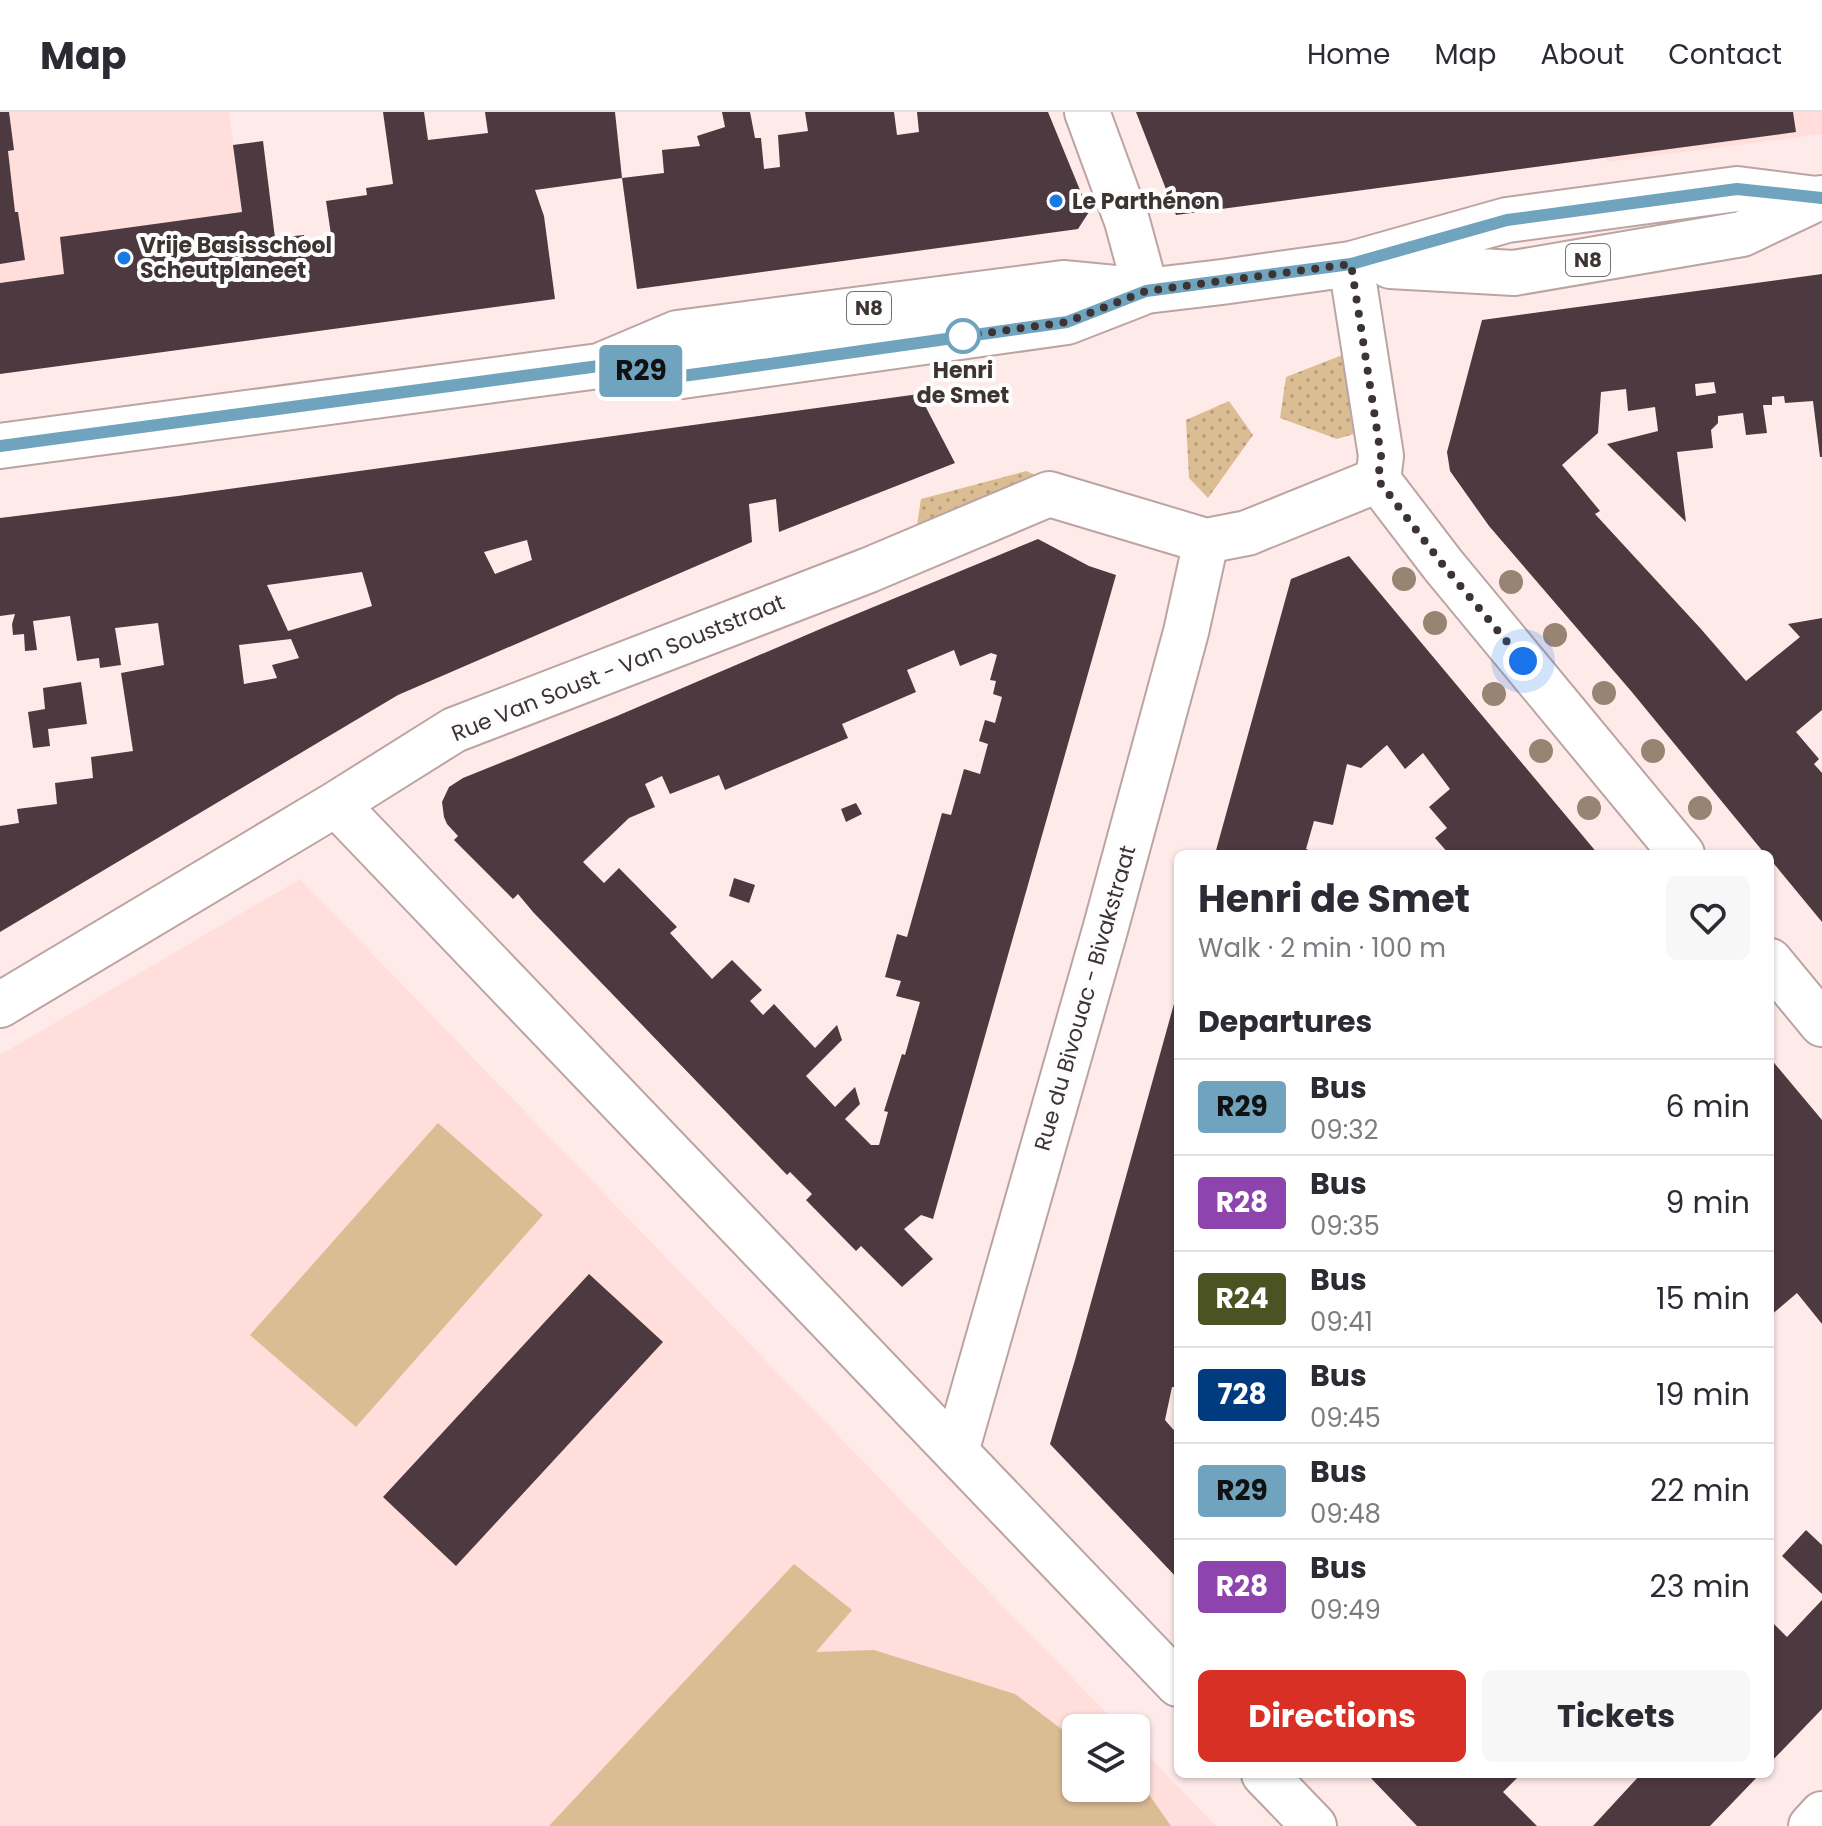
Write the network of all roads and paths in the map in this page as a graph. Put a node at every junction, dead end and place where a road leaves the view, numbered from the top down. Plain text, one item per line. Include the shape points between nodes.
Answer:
1 (1087, 112) edge
2 (1819, 198) edge
3 (1351, 264) junction
4 (1146, 291) junction
5 (0, 446) edge
6 (1378, 480) junction
7 (1206, 541) junction
8 (336, 804) junction
9 (1679, 850) edge
10 (1774, 966) edge
11 (0, 1005) edge
12 (1822, 1024) edge
13 (956, 1452) junction
14 (1174, 1680) edge
15 (1268, 1778) edge
16 (1822, 1814) edge
17 (1314, 1826) edge
18 (1811, 1826) edge

1 - 4 street
2 - 3 street, N8 via 1737,189 1507,220
3 - 4 street, N8
3 - 6 street via 1381,456
4 - 5 street, N8 via 1063,283 677,333 599,366
6 - 7 street via 1247,533
6 - 9 street
7 - 8 street, Rue Van Soust - Van Souststraat via 1049,494 869,570 454,730
7 - 13 street, Rue du Bivouac - Bivakstraat via 1105,930
8 - 11 street, Rue Van Soust - Van Souststraat
8 - 13 street
10 - 12 street
13 - 14 street
15 - 17 street
16 - 18 street

